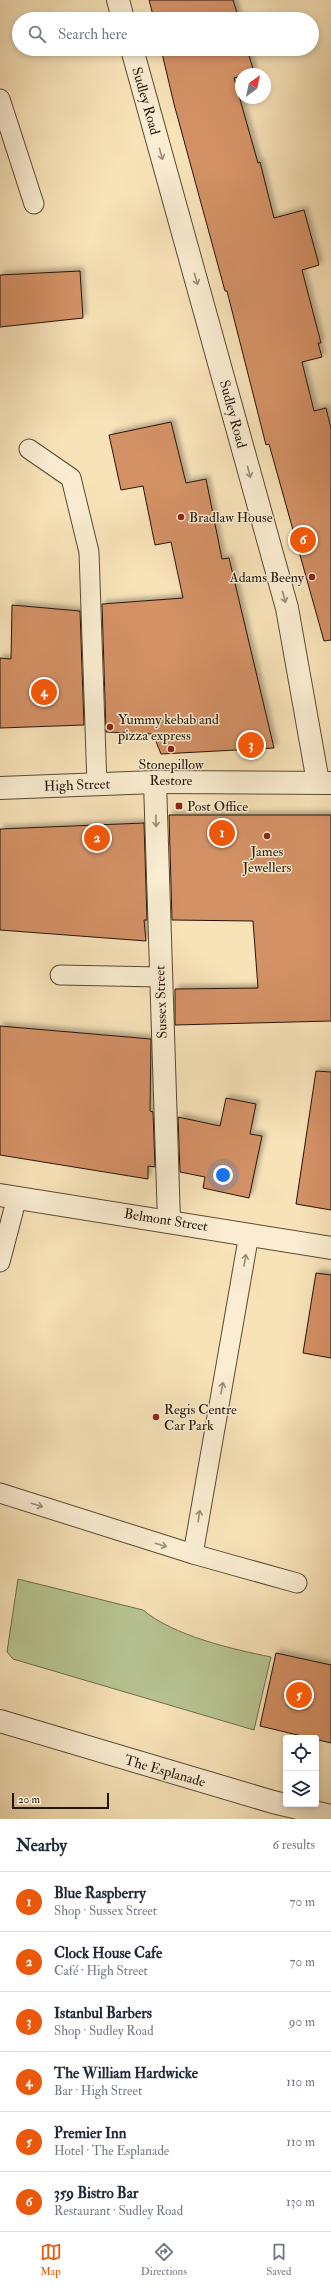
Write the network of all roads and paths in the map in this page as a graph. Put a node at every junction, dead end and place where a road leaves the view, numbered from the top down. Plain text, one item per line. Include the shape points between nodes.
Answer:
1 (118, 0) edge
2 (121, 12) edge
3 (134, 56) edge
4 (0, 99) edge
5 (34, 204) dead end
6 (29, 449) dead end
7 (155, 782) junction
8 (324, 782) edge
9 (97, 785) junction
10 (0, 788) edge
11 (60, 975) dead end
12 (160, 977) junction
13 (8, 1196) edge
14 (169, 1221) junction
15 (249, 1234) junction
16 (331, 1248) edge
17 (0, 1262) edge
18 (0, 1493) edge
19 (193, 1554) junction
20 (297, 1583) dead end
21 (0, 1721) edge
22 (331, 1816) edge

1 - 2 street
3 -> 8 street, Sudley Road via 287,608
4 - 5 lane
6 - 9 lane via 71,478 89,552
7 - 8 street, High Street
7 - 9 street, High Street
7 -> 12 street, Sussex Street
9 - 10 street, High Street
11 - 12 lane
12 - 14 street, Sussex Street
13 - 14 street, Belmont Street
13 - 17 lane
14 - 15 street, Belmont Street
15 - 16 street, Belmont Street
19 -> 15 lane
18 -> 19 lane
19 - 20 lane
21 - 22 street, The Esplanade via 273,1802

